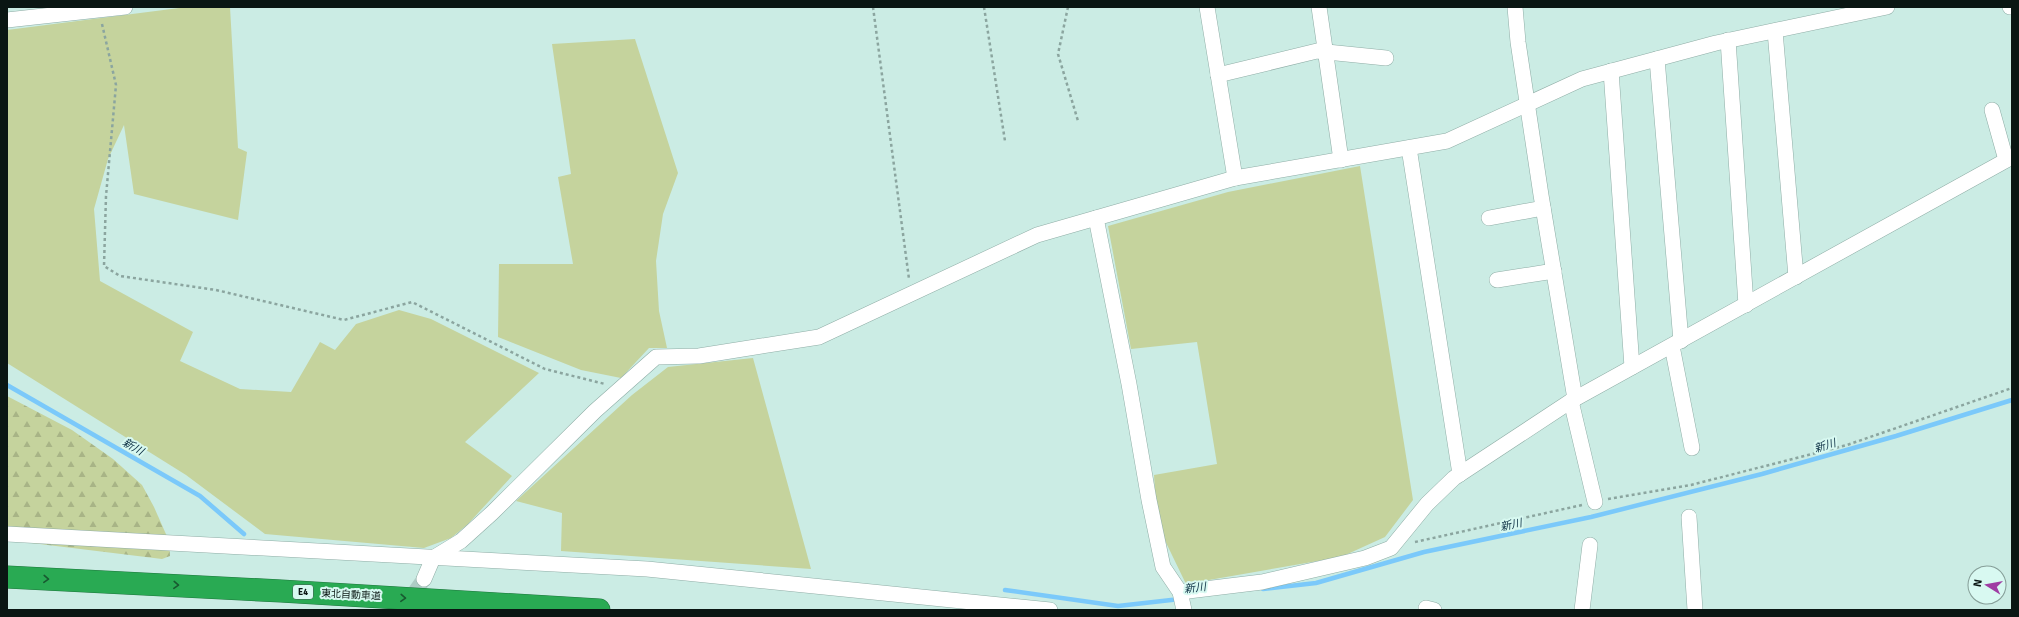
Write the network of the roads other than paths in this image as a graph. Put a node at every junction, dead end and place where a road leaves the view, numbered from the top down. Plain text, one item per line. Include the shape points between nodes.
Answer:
1 (124, 7) edge
2 (1207, 7) edge
3 (1319, 7) edge
4 (1514, 7) edge
5 (1887, 7) edge
6 (1861, 10) edge
7 (7, 20) edge
8 (1775, 31) junction
9 (1728, 40) junction
10 (1325, 52) junction
11 (1386, 58) dead end
12 (1657, 58) junction
13 (1611, 71) junction
14 (1218, 75) junction
15 (1527, 104) junction
16 (1992, 110) dead end
17 (1408, 148) junction
18 (2009, 158) edge
19 (1341, 160) junction
20 (1235, 178) junction
21 (1543, 208) junction
22 (1096, 218) junction
23 (1489, 218) dead end
24 (1554, 271) junction
25 (1796, 277) junction
26 (1498, 280) dead end
27 (1746, 304) junction
28 (1676, 343) junction
29 (1632, 367) junction
30 (1573, 400) junction
31 (1692, 448) dead end
32 (1460, 474) junction
33 (1595, 502) road end
34 (1689, 517) dead end
35 (7, 534) edge
36 (1590, 545) dead end
37 (433, 558) junction
38 (7, 577) edge
39 (424, 579) tunnel mouth
40 (1180, 592) junction
41 (1022, 608) edge
42 (599, 610) edge
43 (1050, 610) edge
44 (1184, 610) edge
45 (1582, 610) edge
46 (1695, 610) edge

1 - 7 street
2 - 14 street
3 - 10 street
4 - 15 street
5 - 6 street
6 - 8 street
8 - 9 street
8 - 25 street
9 - 12 street
9 - 27 street
10 - 11 street
10 - 14 street via 1317,51
10 - 19 street
12 - 13 street
12 - 28 street
13 - 15 street via 1582,79
13 - 29 street
14 - 20 street
15 - 17 street via 1447,141
15 - 21 street
16 - 18 street
17 - 19 street
17 - 32 street
18 - 25 street
19 - 20 street
20 - 22 street
21 - 23 street
21 - 24 street
22 - 37 street via 1036,235 819,337 698,356 656,357 595,411 461,541
22 - 40 street via 1129,384 1148,500 1163,567
24 - 26 street
24 - 30 street
25 - 27 street
27 - 28 street
28 - 29 street
28 - 31 street
29 - 30 street
30 - 32 street
30 - 33 street
32 - 40 street via 1427,504 1391,548 1365,558 1262,582
34 - 46 street
35 - 37 street
36 - 45 street
37 - 39 street
37 - 41 street via 647,569
38 -> 42 highway, 東北自動車道 / E4
40 - 44 street
41 - 43 street

